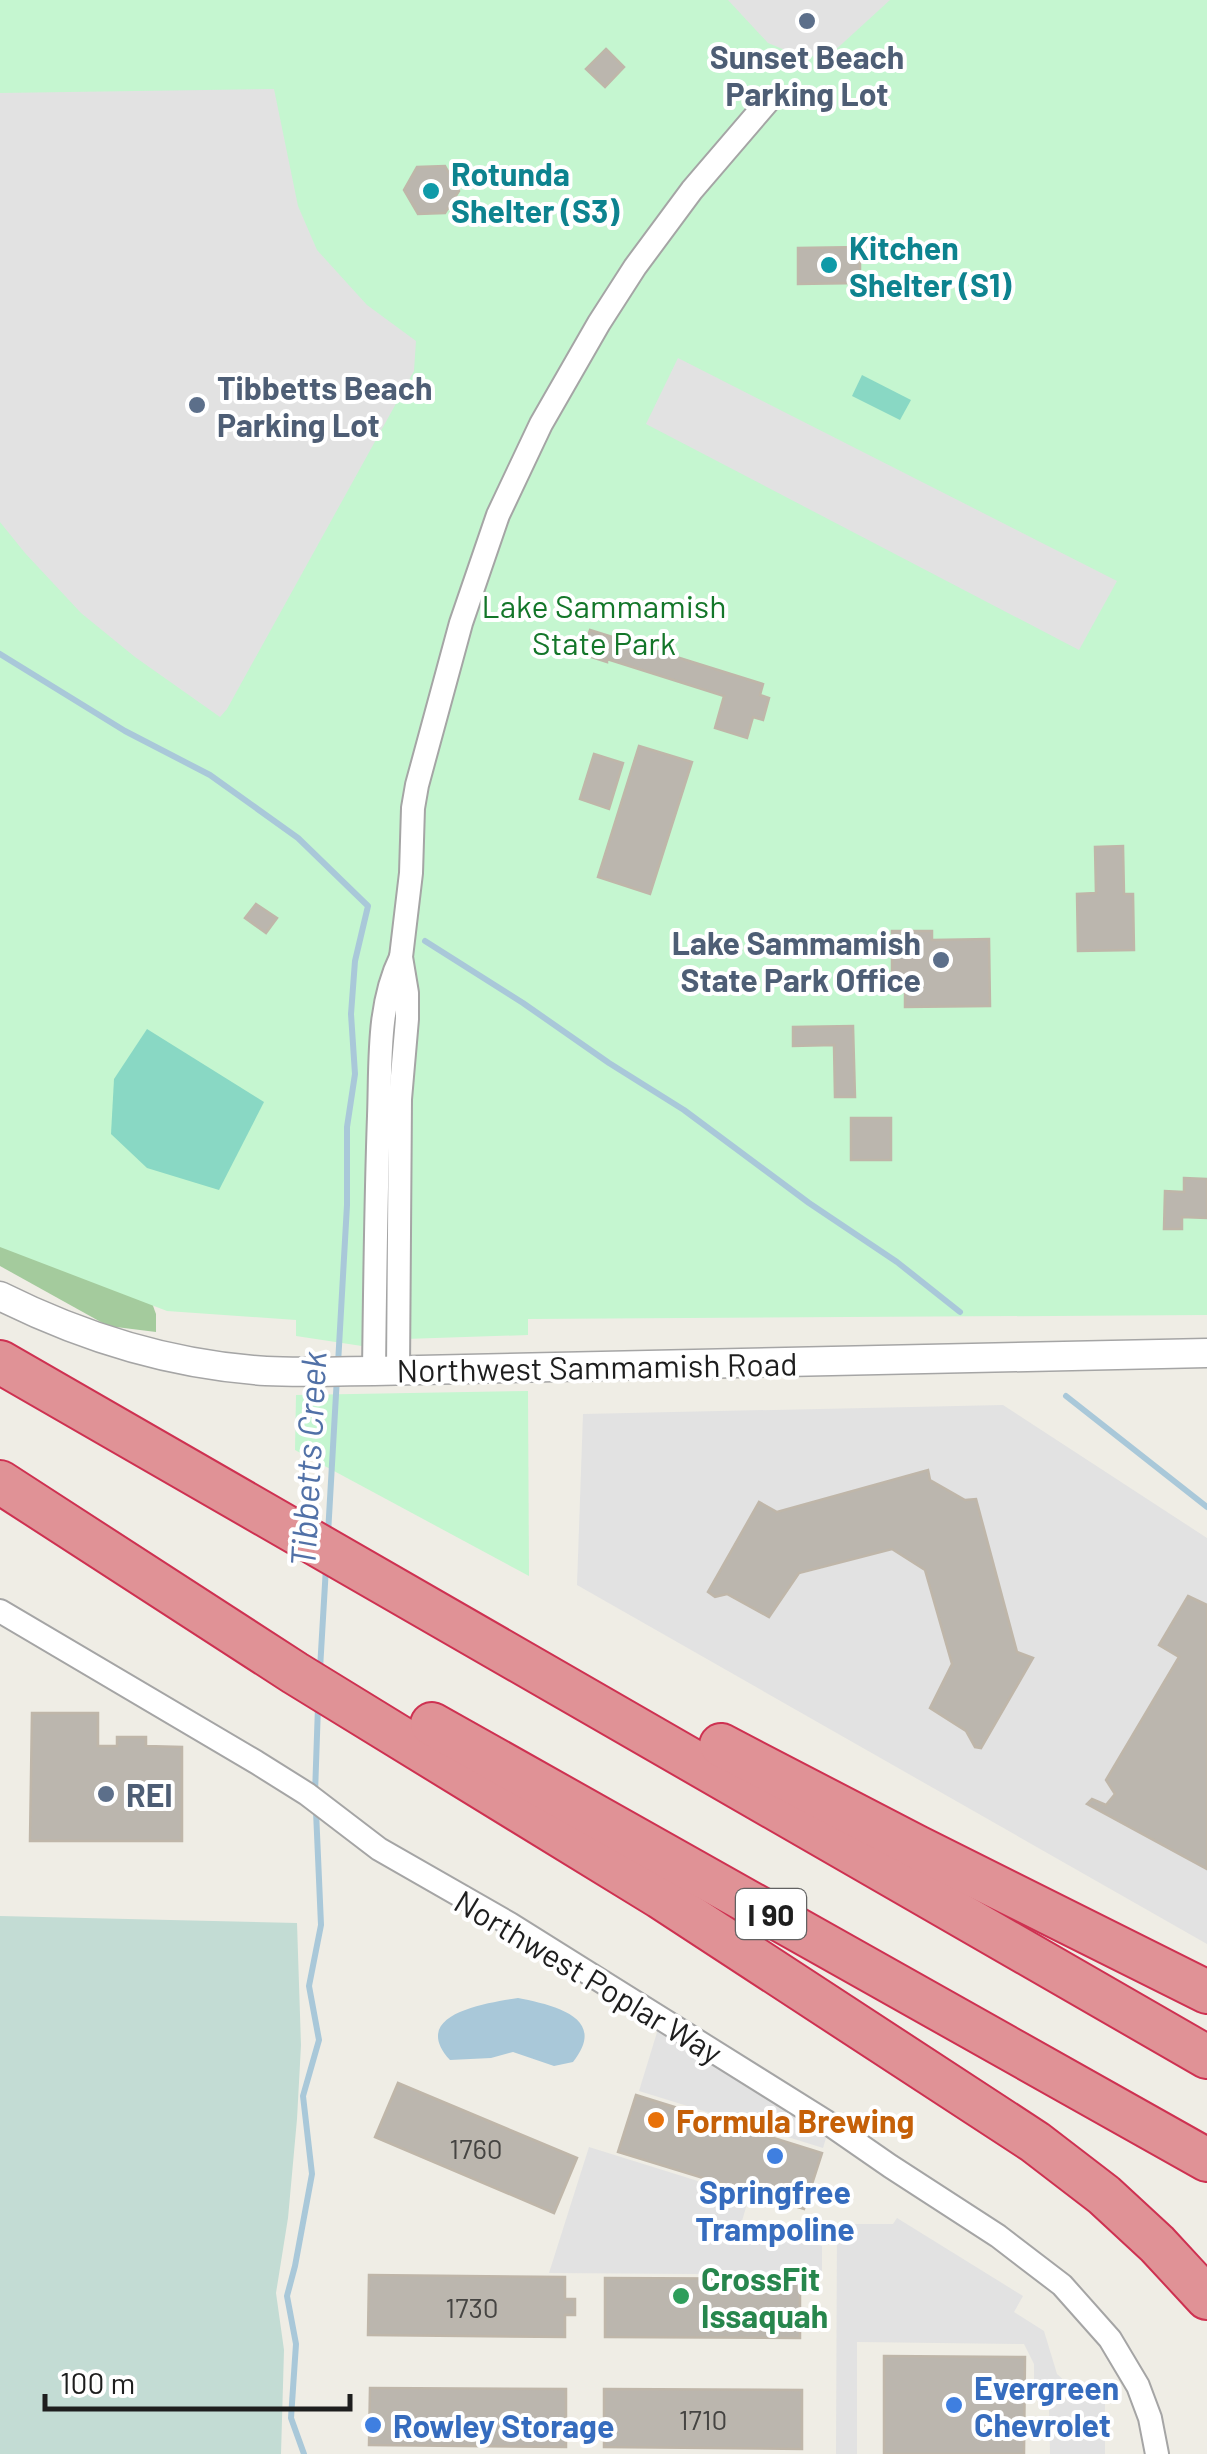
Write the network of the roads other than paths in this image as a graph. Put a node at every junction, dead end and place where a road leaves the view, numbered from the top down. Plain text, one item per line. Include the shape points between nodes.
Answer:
1 (770, 99) dead end
2 (0, 1296) edge
3 (1207, 1353) edge
4 (0, 1362) edge
5 (375, 1370) junction
6 (0, 1481) edge
7 (340, 1557) junction
8 (0, 1611) edge
9 (314, 1671) junction
10 (916, 1848) junction
11 (1207, 1992) edge
12 (1207, 2011) edge
13 (1207, 2057) edge
14 (1207, 2160) edge
15 (1207, 2298) edge
16 (1157, 2454) edge

1 - 5 street via 692,190 599,323 498,515 461,623 417,784 400,957 383,1015
2 - 5 street, Northwest Sammamish Road via 95,1338 166,1357 239,1368
3 - 5 street, Northwest Sammamish Road
4 - 7 highway
6 - 9 highway
7 - 10 highway via 627,1696
7 - 13 highway
8 - 16 street, Northwest Poplar Way via 307,1794 379,1850 510,1924 998,2236 1062,2285 1110,2339 1138,2386
9 - 14 highway, I 90
9 - 15 highway via 1035,2142 1104,2195
10 - 11 highway
10 - 12 highway

